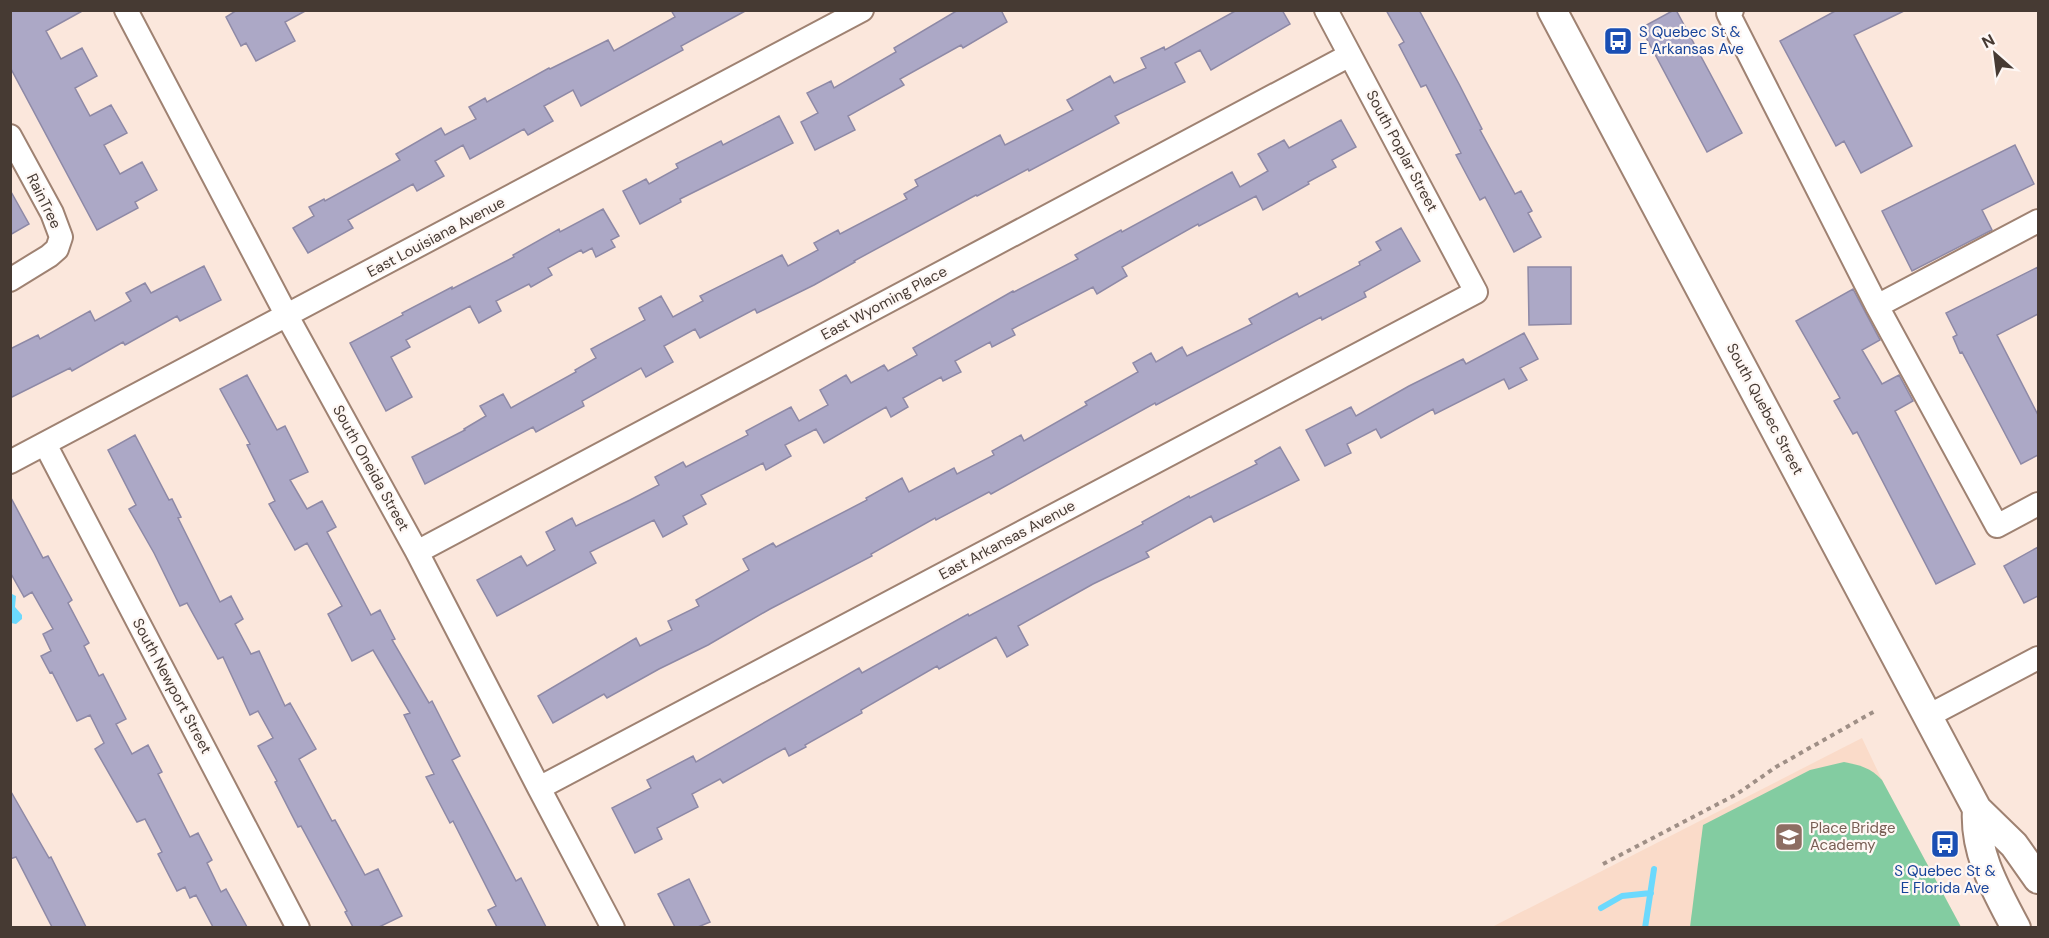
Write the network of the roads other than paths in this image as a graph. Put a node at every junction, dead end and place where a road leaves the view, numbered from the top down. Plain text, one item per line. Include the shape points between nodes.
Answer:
1 (126, 10) edge
2 (862, 10) edge
3 (1326, 10) edge
4 (1552, 10) edge
5 (1732, 10) edge
6 (1350, 55) junction
7 (10, 136) edge
8 (2038, 222) edge
9 (10, 280) edge
10 (1476, 292) joint
11 (1877, 306) junction
12 (287, 316) junction
13 (45, 444) junction
14 (10, 462) edge
15 (2038, 504) edge
16 (417, 552) junction
17 (2038, 658) edge
18 (1928, 716) junction
19 (538, 788) junction
20 (1977, 809) junction
21 (2038, 879) edge
22 (298, 927) edge
23 (613, 927) edge
24 (2016, 927) edge

1 - 12 street, South Oneida Street
2 - 12 street, East Louisiana Avenue
3 - 6 street, South Poplar Street
4 - 18 main road, South Quebec Street
5 - 11 street via 1728,13
6 - 10 street, South Poplar Street
6 - 16 street, East Wyoming Place
7 - 9 street, RainTree via 58,224 61,237 57,249 49,256
8 - 11 street
10 - 19 street, East Arkansas Avenue
11 - 15 street via 1997,526
12 - 13 street, East Louisiana Avenue
12 - 16 street, South Oneida Street
13 - 14 street, East Louisiana Avenue
13 - 22 street, South Newport Street
16 - 19 street, South Oneida Street
17 - 18 street
18 - 20 main road, South Quebec Street
19 - 23 street, South Oneida Street
20 - 21 main road, South Quebec Street via 2014,845
20 - 24 main road, South Quebec Street via 1976,829 1983,859

